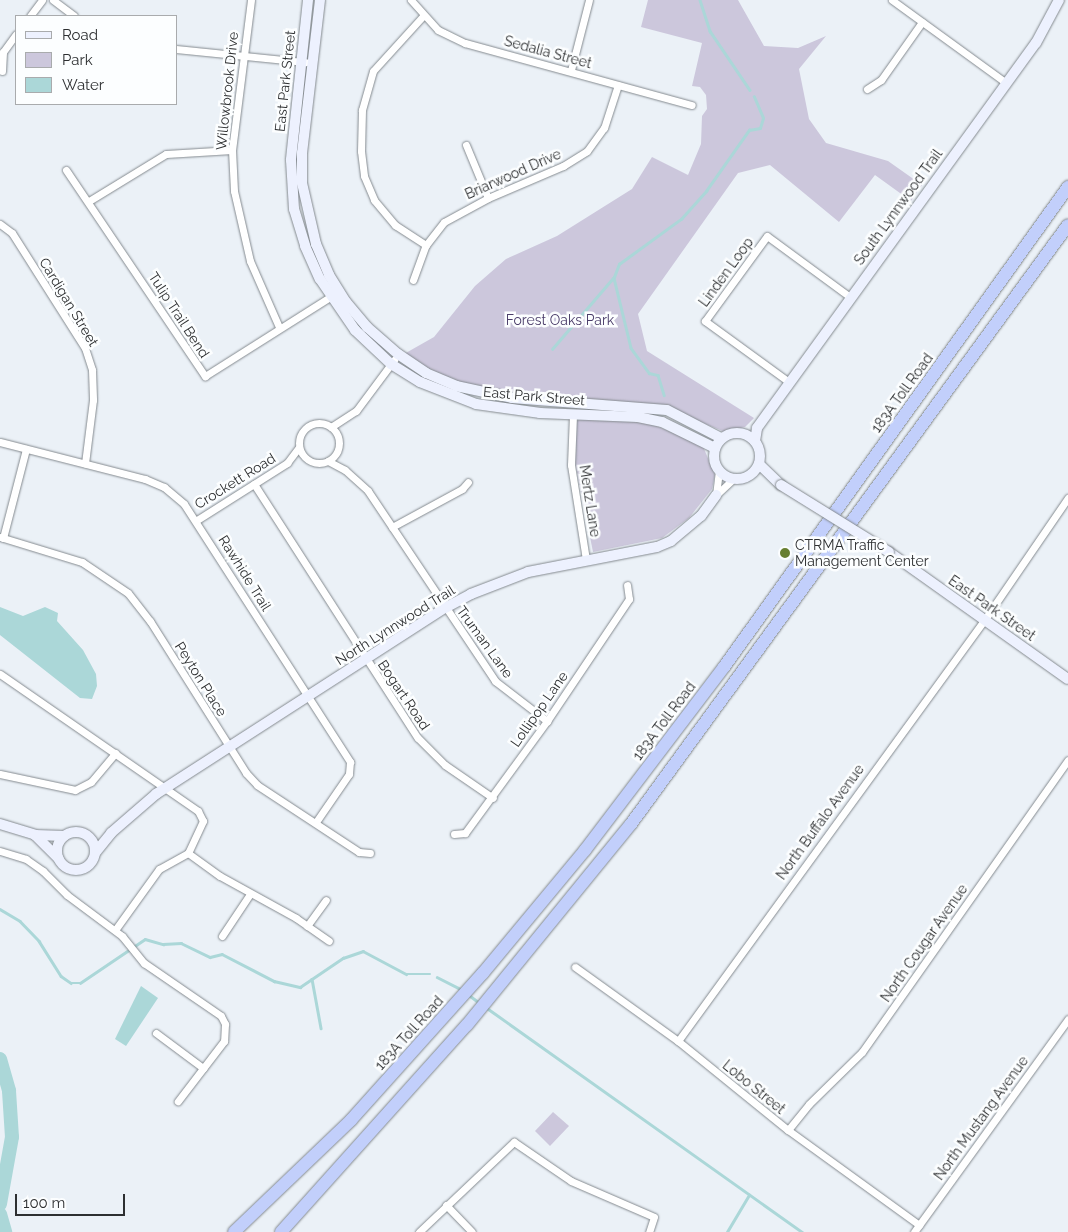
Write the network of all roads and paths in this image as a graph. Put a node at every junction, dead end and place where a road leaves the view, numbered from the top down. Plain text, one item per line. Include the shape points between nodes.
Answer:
1 (42, 0) edge
2 (53, 0) edge
3 (251, 0) edge
4 (308, 0) edge
5 (320, 0) edge
6 (411, 0) edge
7 (589, 0) edge
8 (892, 0) edge
9 (1059, 0) edge
10 (31, 15) edge
11 (73, 15) edge
12 (423, 16) junction
13 (922, 22) junction
14 (15, 35) edge
15 (178, 49) edge
16 (243, 54) junction
17 (300, 61) junction
18 (312, 63) junction
19 (2, 70) dead end
20 (571, 70) junction
21 (1005, 82) junction
22 (618, 86) junction
23 (867, 89) dead end
24 (692, 105) dead end
25 (466, 145) dead end
26 (232, 150) junction
27 (66, 170) dead end
28 (1068, 187) edge
29 (488, 198) junction
30 (89, 200) junction
31 (0, 224) edge
32 (1068, 225) edge
33 (426, 245) junction
34 (413, 280) dead end
35 (330, 296) junction
36 (850, 298) junction
37 (279, 327) junction
38 (398, 354) junction
39 (391, 364) junction
40 (789, 382) junction
41 (573, 415) junction
42 (345, 421) junction
43 (331, 428) junction
44 (757, 428) junction
45 (744, 434) junction
46 (337, 436) junction
47 (721, 438) junction
48 (755, 441) junction
49 (0, 442) edge
50 (299, 447) junction
51 (715, 448) junction
52 (26, 449) junction
53 (336, 453) junction
54 (328, 461) junction
55 (310, 462) junction
56 (85, 463) junction
57 (287, 463) junction
58 (759, 464) junction
59 (345, 470) junction
60 (718, 471) junction
61 (751, 475) junction
62 (733, 479) junction
63 (468, 482) dead end
64 (778, 483) junction
65 (254, 484) junction
66 (716, 495) junction
67 (1068, 498) edge
68 (197, 520) junction
69 (392, 527) junction
70 (1, 538) edge
71 (586, 560) junction
72 (627, 584) dead end
73 (445, 608) junction
74 (985, 619) junction
75 (365, 660) junction
76 (0, 674) edge
77 (1068, 679) edge
78 (308, 696) junction
79 (547, 721) junction
80 (228, 747) junction
81 (115, 753) junction
82 (1068, 760) edge
83 (0, 774) edge
84 (165, 787) junction
85 (493, 798) junction
86 (316, 822) junction
87 (0, 824) edge
88 (110, 833) junction
89 (454, 834) dead end
90 (35, 835) junction
91 (64, 836) junction
92 (87, 836) junction
93 (0, 851) edge
94 (95, 852) junction
95 (188, 853) junction
96 (370, 853) dead end
97 (58, 858) junction
98 (250, 894) junction
99 (326, 900) dead end
100 (308, 926) junction
101 (115, 930) junction
102 (222, 936) dead end
103 (329, 941) dead end
104 (575, 967) dead end
105 (1068, 1019) edge
106 (156, 1033) dead end
107 (678, 1042) junction
108 (203, 1068) junction
109 (178, 1101) dead end
110 (788, 1130) junction
111 (446, 1205) junction
112 (919, 1225) junction
113 (234, 1232) edge
114 (280, 1232) edge
115 (419, 1232) edge
116 (472, 1232) edge
117 (649, 1232) edge
118 (914, 1232) edge

1 - 10 street
2 - 11 street
3 - 16 street, Willowbrook Drive
4 - 17 street, East Park Street
5 - 18 street, East Park Street
6 - 12 street, Sedalia Street
7 - 20 street
8 - 13 street
9 - 21 street, South Lynnwood Trail via 1036,43
12 - 20 street, Sedalia Street via 438,30 465,43
12 - 33 street via 373,71 362,110 361,151 364,176 374,200 395,225
13 - 21 street
13 - 23 street via 881,80
14 - 19 street via 3,52
15 - 16 street
16 - 17 street
16 - 26 street, Willowbrook Drive
17 - 18 street
17 - 35 street, East Park Street via 291,160 294,209 305,246
18 - 38 street, East Park Street via 302,183 316,244 346,302
20 - 22 street, Sedalia Street
21 - 36 street, South Lynnwood Trail
22 - 24 street, Sedalia Street
22 - 29 street, Briarwood Drive via 604,128 587,151 563,166
25 - 29 street
26 - 30 street via 166,154
26 - 37 street, Willowbrook Drive via 240,226 250,261
27 - 30 street, Tulip Trail Bend
28 - 113 highway, 183A Toll Road via 724,667 585,850 451,1010 350,1120
29 - 33 street, Briarwood Drive via 444,222
30 - 37 street, Tulip Trail Bend via 204,376
31 - 56 street, Cardigan Street via 12,234 85,348 92,370 93,400
32 - 114 highway via 732,688 601,861 467,1025
33 - 34 street, Briarwood Drive
35 - 37 street, Tulip Trail Bend
35 - 39 street, East Park Street via 355,330
36 - 40 street, South Lynnwood Trail
36 - 40 street, Linden Loop via 767,236 705,321
38 - 39 street
38 - 47 street, East Park Street via 426,373 456,386 512,398 667,410
39 - 41 street, East Park Street via 420,382 476,404 505,410
39 - 42 street
40 - 44 street, South Lynnwood Trail
41 - 51 street, East Park Street via 638,417 662,422
41 - 71 street, Mertz Lane via 571,465
42 - 43 street
42 - 46 street
43 - 46 street
43 - 50 street via 318,423 305,428
44 - 45 street
44 - 48 street, South Lynnwood Trail
45 - 47 street via 732,433
45 - 48 street
46 - 53 street
47 - 51 street
48 - 58 street via 760,452
49 - 52 street, Rawhide Trail
50 - 55 street
50 - 57 street, Crockett Road
51 - 60 street via 714,460
52 - 56 street, Rawhide Trail
52 - 70 street
53 - 54 street
53 - 59 street, Truman Lane
54 - 55 street
54 - 59 street, Truman Lane
55 - 57 street, Crockett Road
56 - 68 street, Rawhide Trail via 145,478 164,487
57 - 65 street, Crockett Road
58 - 61 street
58 - 64 street, East Park Street
59 - 69 street, Truman Lane via 368,491
60 - 62 street
60 - 66 street
61 - 62 street
61 - 64 street, East Park Street
62 - 66 street, North Lynnwood Trail
63 - 69 street via 462,489
64 - 74 street, East Park Street, bridge via 889,552
65 - 68 street, Crockett Road
65 - 75 street, Bogart Road
66 - 71 street, North Lynnwood Trail via 700,516 671,541
67 - 74 street, North Buffalo Avenue
68 - 78 street, Rawhide Trail
69 - 73 street, Truman Lane
70 - 80 street, Peyton Place via 82,562 128,593 150,621
71 - 73 street, North Lynnwood Trail via 528,572
72 - 79 street, Lollipop Lane via 629,599
73 - 75 street, North Lynnwood Trail
73 - 79 street, Truman Lane via 495,680
74 - 77 street, East Park Street
74 - 107 street, North Buffalo Avenue
75 - 78 street, North Lynnwood Trail
75 - 85 street, Bogart Road via 431,754
76 - 81 street
78 - 80 street, North Lynnwood Trail
78 - 86 street, Rawhide Trail via 350,762 349,774
79 - 85 street, Lollipop Lane
80 - 84 street, North Lynnwood Trail
80 - 86 street, Peyton Place via 257,785
81 - 83 street via 91,782 75,790
81 - 84 street
82 - 110 street, North Cougar Avenue via 862,1052 809,1104
84 - 88 street, North Lynnwood Trail
84 - 95 street via 198,811 203,821
85 - 89 street, Lollipop Lane via 465,833
86 - 96 street, Peyton Place via 359,852
87 - 90 street
88 - 92 street
88 - 94 street, North Lynnwood Trail
90 - 91 street
90 - 97 street
91 - 92 street via 75,832
91 - 97 street via 58,846
92 - 94 street
93 - 101 street via 32,863 67,895
94 - 97 street via 90,864 78,870 66,867
95 - 98 street
95 - 101 street via 159,869
98 - 100 street
98 - 102 street
99 - 100 street
100 - 103 street
101 - 108 street via 144,963 221,1016 225,1024 224,1041
104 - 107 street, Lobo Street
105 - 112 street, North Mustang Avenue
106 - 108 street
107 - 110 street, Lobo Street
108 - 109 street
110 - 112 street, Lobo Street
111 - 115 street
111 - 116 street
111 - 117 street via 514,1142 571,1182 654,1217
112 - 118 street, North Mustang Avenue

